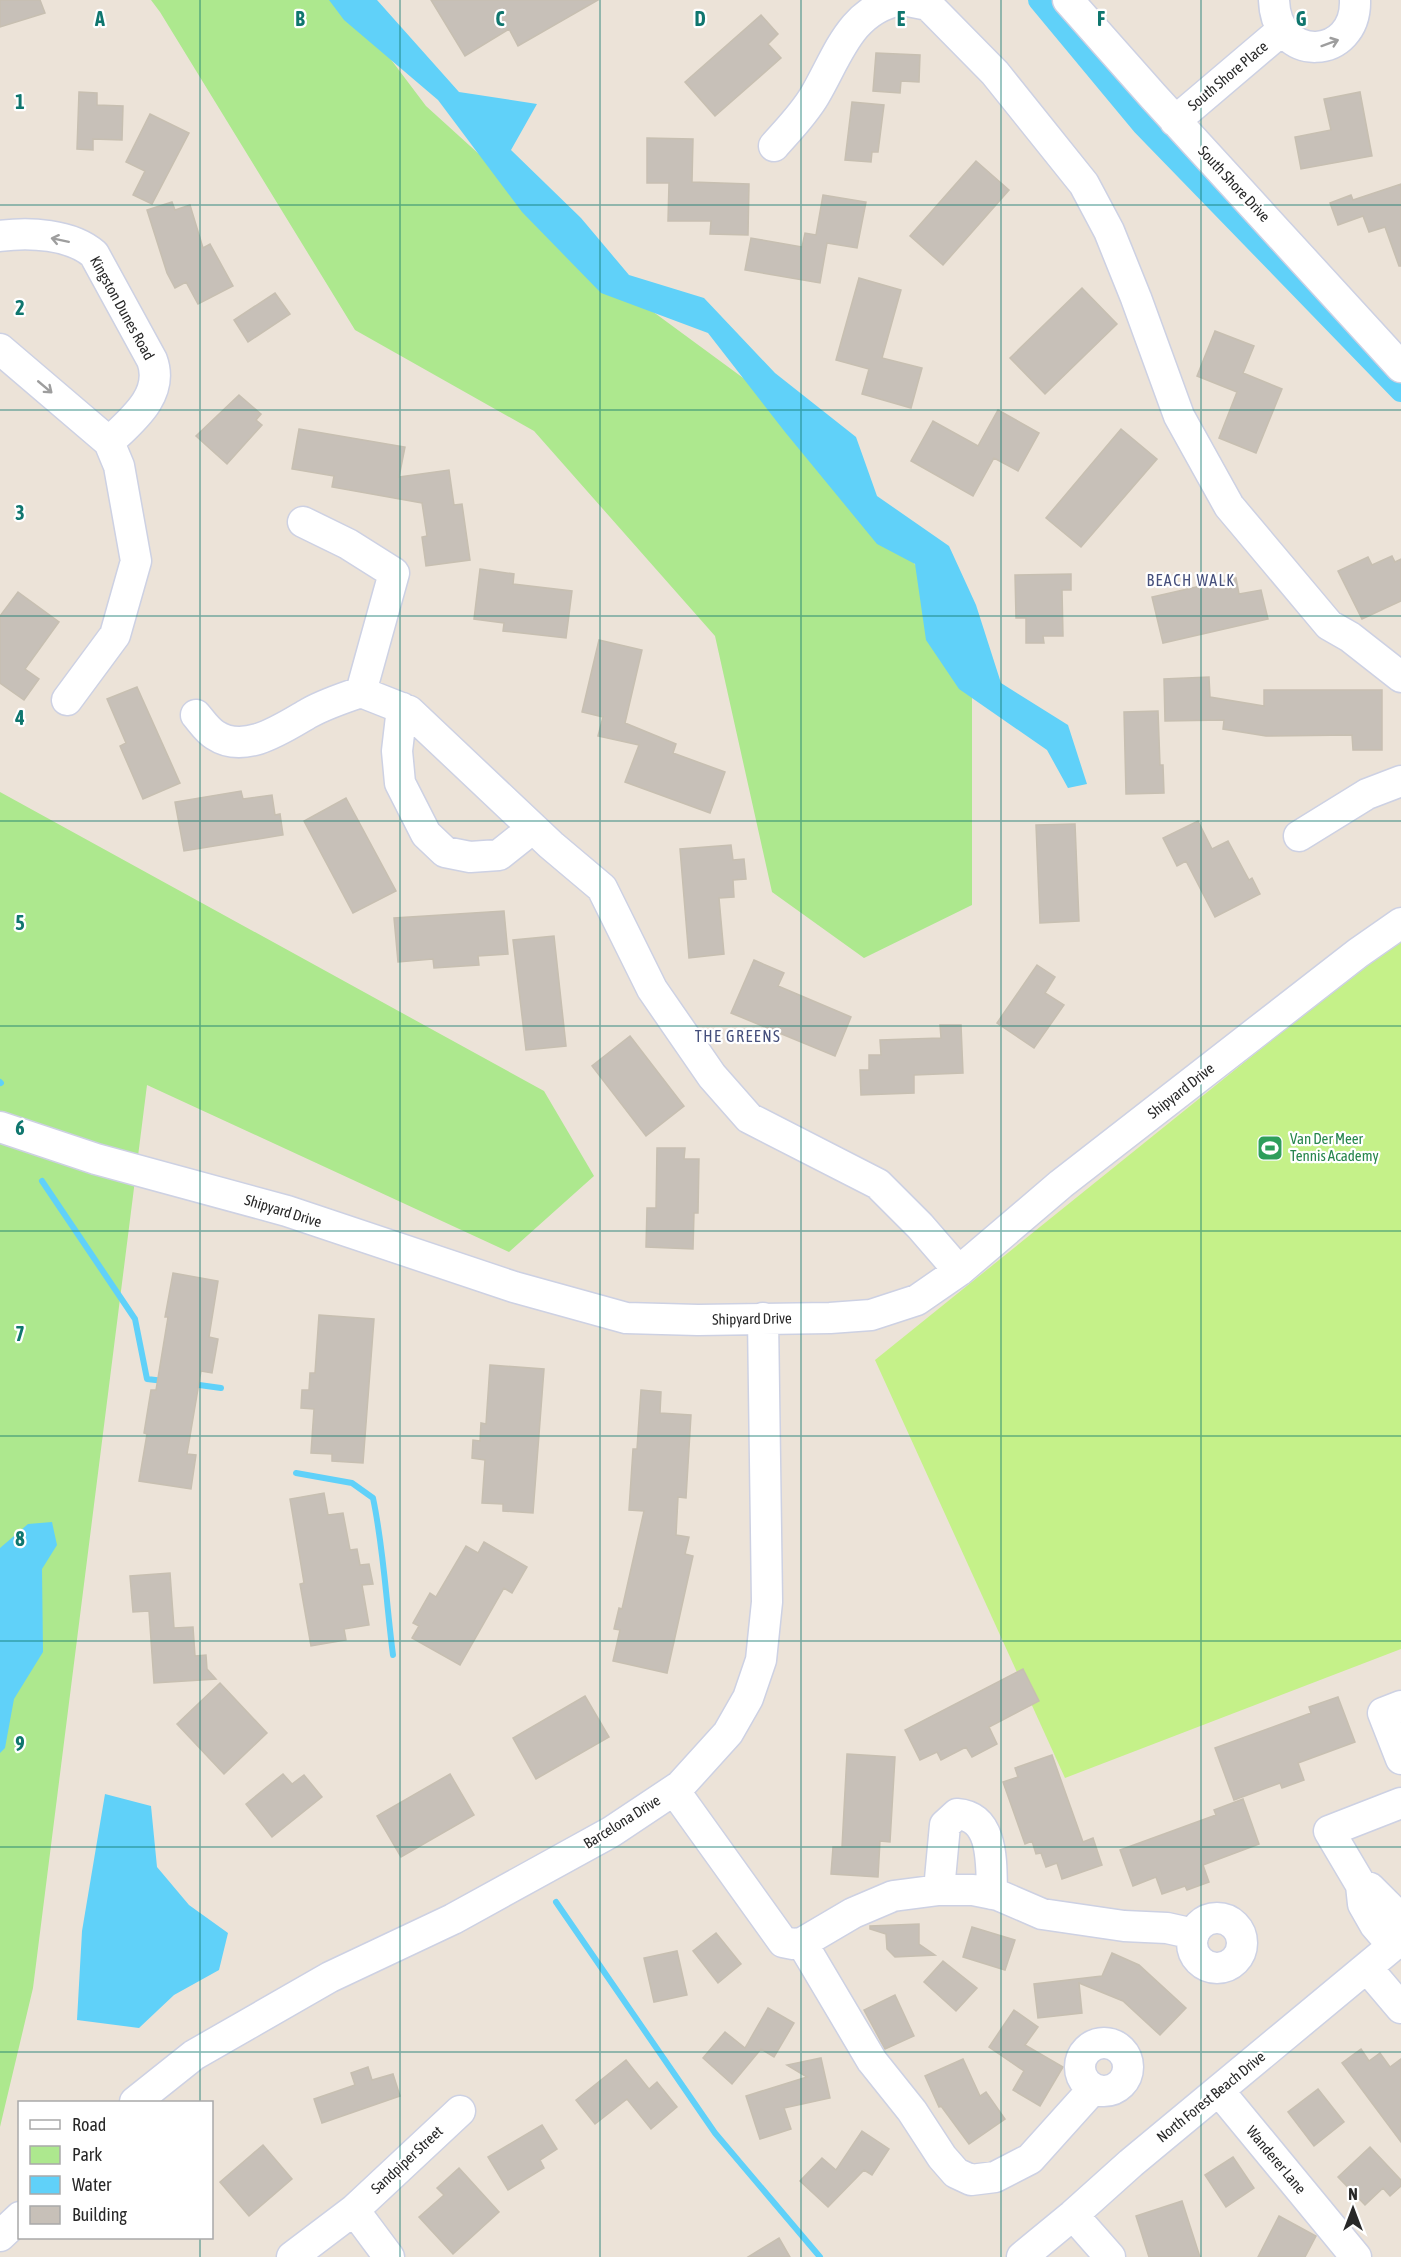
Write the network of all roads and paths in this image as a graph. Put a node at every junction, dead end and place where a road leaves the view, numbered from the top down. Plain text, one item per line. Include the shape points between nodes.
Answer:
1 (902, 0) edge
2 (1068, 0) edge
3 (1274, 0) edge
4 (1355, 0) edge
5 (1281, 31) junction
6 (1175, 121) junction
7 (774, 146) dead end
8 (0, 236) edge
9 (0, 349) edge
10 (1401, 367) edge
11 (109, 442) junction
12 (303, 522) dead end
13 (1401, 677) edge
14 (361, 692) junction
15 (67, 700) dead end
16 (402, 708) junction
17 (196, 715) dead end
18 (1401, 781) edge
19 (533, 828) junction
20 (1299, 836) dead end
21 (1401, 922) edge
22 (0, 1127) edge
23 (959, 1271) junction
24 (763, 1318) junction
25 (1401, 1706) edge
26 (1401, 1759) edge
27 (674, 1790) junction
28 (1401, 1803) edge
29 (939, 1890) junction
30 (992, 1894) junction
31 (1194, 1934) dead end
32 (1398, 1935) edge
33 (802, 1943) junction
34 (1367, 1968) junction
35 (1401, 2008) edge
36 (1093, 2089) dead end
37 (1219, 2091) junction
38 (138, 2101) edge
39 (460, 2110) dead end
40 (354, 2210) junction
41 (1073, 2216) junction
42 (18, 2219) edge
43 (0, 2236) edge
44 (292, 2257) edge
45 (389, 2257) edge
46 (1022, 2257) edge
47 (1110, 2257) edge
48 (1356, 2257) edge

1 - 7 street via 884,3 854,24 814,98
1 - 13 street via 928,5 995,73 1084,184 1125,269 1179,416 1229,506 1329,625
2 - 6 street, South Shore Drive
3 - 5 street, South Shore Place
5 -> 4 street, South Shore Place via 1309,47 1324,46 1339,39 1350,27 1356,12
5 - 6 street, South Shore Place
6 - 10 street, South Shore Drive
11 -> 8 street, Kingston Dunes Road via 142,410 152,392 154,366 142,341 100,264 87,248 56,238
9 -> 11 street
11 - 15 street via 119,466 136,561 116,635
12 - 14 street via 394,573
14 - 16 street
14 - 17 street via 273,733 245,741 225,740
16 - 19 street
16 - 19 street via 397,751 400,783 426,834 446,852 470,857 499,855
18 - 20 street via 1367,794
19 - 23 street via 602,888 652,988 712,1076 749,1118 878,1184
21 - 23 street, Shipyard Drive via 1061,1184
22 - 24 street, Shipyard Drive via 96,1159 287,1211 514,1287 626,1318
23 - 24 street, Shipyard Drive via 917,1300 871,1315
24 - 27 street, Barcelona Drive via 767,1602 761,1660 748,1698 728,1733
25 - 26 street via 1383,1713
27 - 33 street via 783,1942
27 - 38 street, Barcelona Drive via 611,1832 453,1919 330,1977 204,2050
28 - 32 street via 1329,1831 1361,1885 1363,1904 1375,1925
29 - 30 street
29 - 30 street via 945,1825 957,1814 969,1815 980,1823 990,1856
29 - 33 street via 892,1896
30 - 31 street via 1042,1914
32 - 34 street, North Forest Beach Drive
33 - 36 street via 872,2061 956,2173 970,2180 995,2177 1030,2159
34 - 35 street
34 - 37 street, North Forest Beach Drive
37 - 41 street, North Forest Beach Drive
37 - 48 street, Wanderer Lane
39 - 40 street, Sandpiper Street
40 - 44 street, Sandpiper Street
40 - 45 street
41 - 46 street, North Forest Beach Drive
41 - 47 street
42 - 43 street

